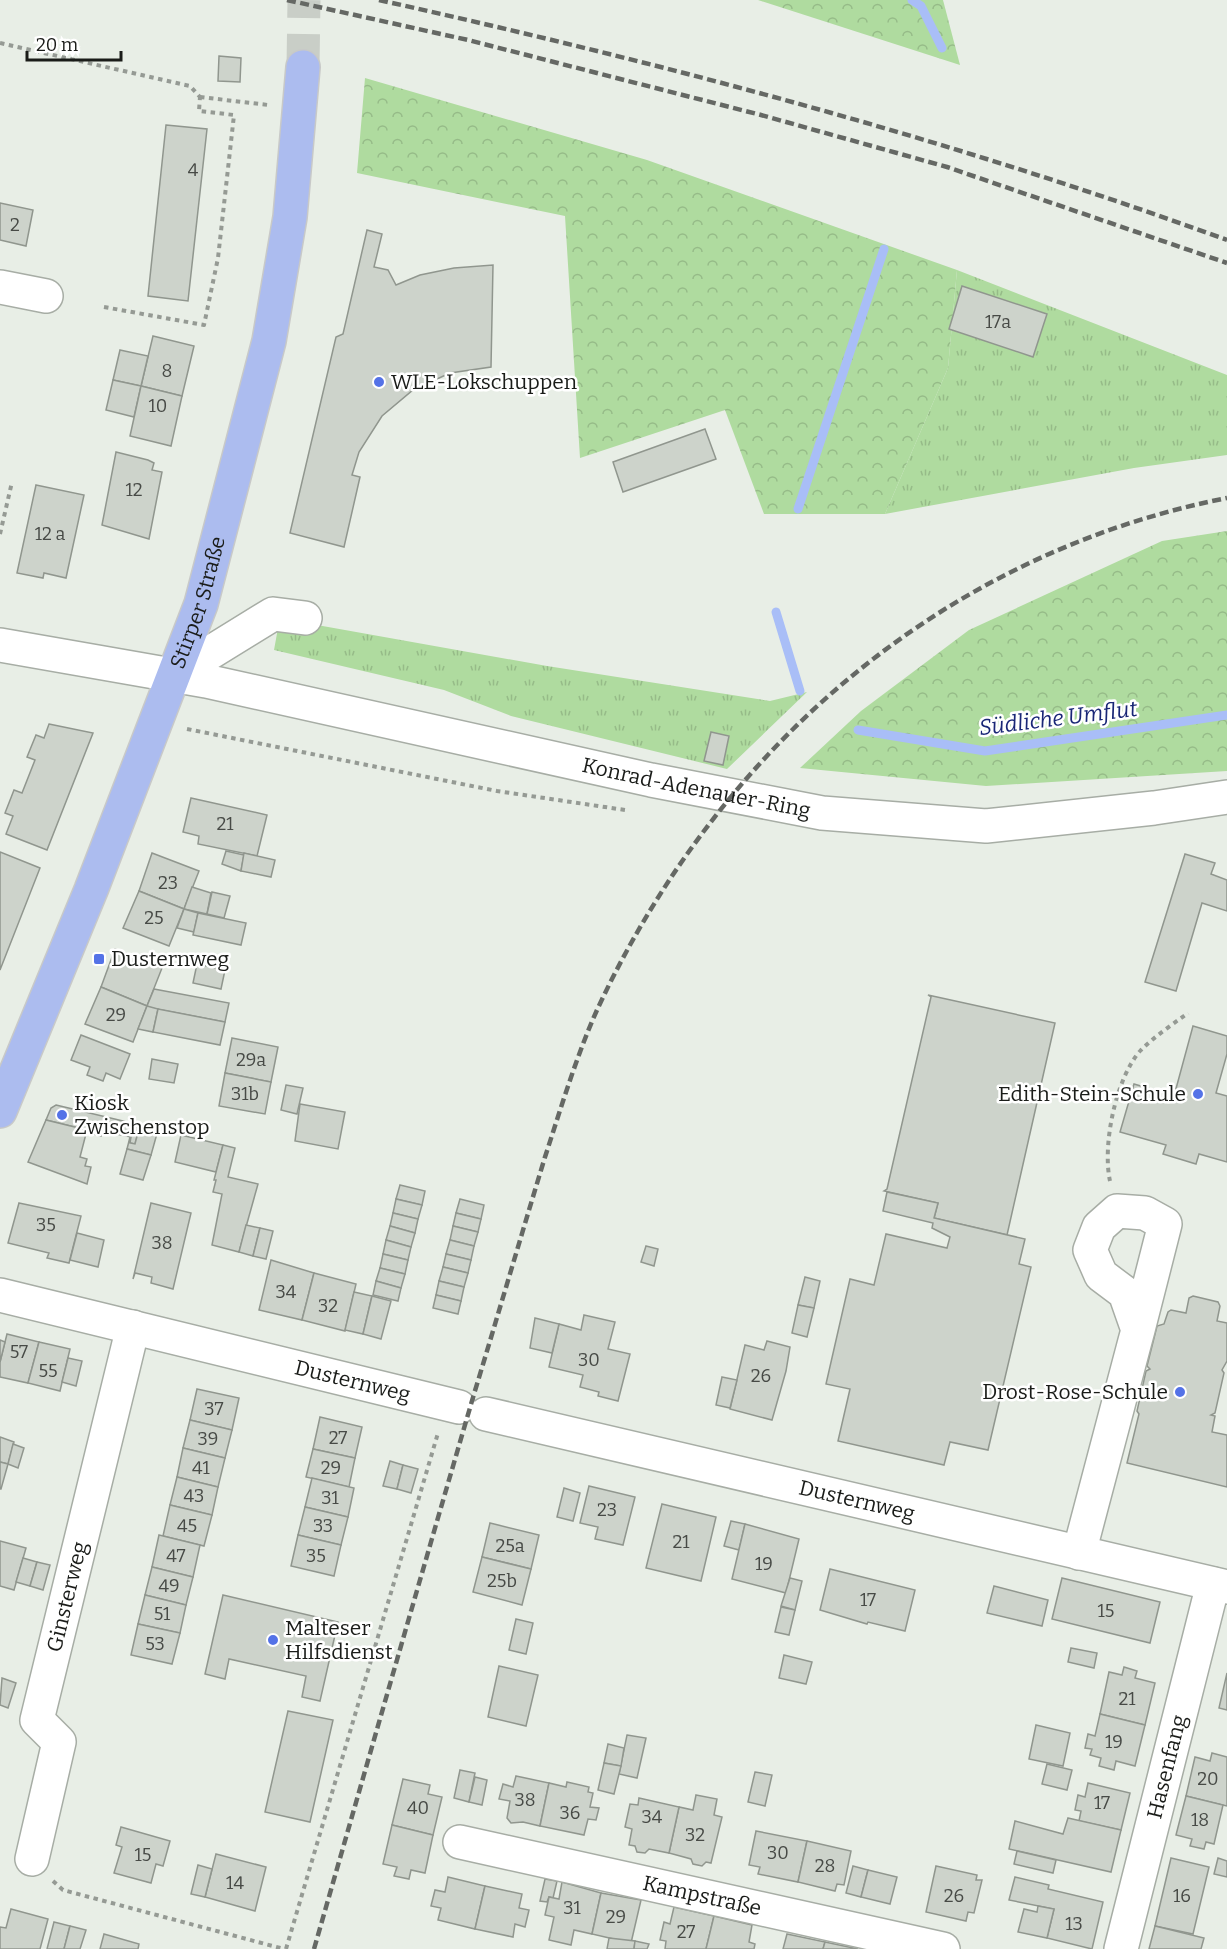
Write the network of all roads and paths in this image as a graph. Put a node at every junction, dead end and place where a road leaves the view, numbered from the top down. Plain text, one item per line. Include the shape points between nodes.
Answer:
1 (0, 43) edge
2 (303, 67) tunnel mouth
3 (200, 97) junction
4 (300, 109) junction
5 (0, 286) edge
6 (46, 296) dead end
7 (104, 307) dead end
8 (12, 482) dead end
9 (0, 534) edge
10 (305, 618) dead end
11 (0, 645) edge
12 (174, 675) junction
13 (157, 721) junction
14 (1227, 796) edge
15 (626, 810) dead end
16 (1188, 1012) dead end
17 (0, 1111) edge
18 (1117, 1211) junction
19 (0, 1295) edge
20 (133, 1327) junction
21 (1138, 1330) junction
22 (464, 1408) junction
23 (1079, 1553) junction
24 (1220, 1586) edge
25 (460, 1842) dead end
26 (32, 1858) joint
27 (285, 1949) edge
28 (943, 1949) edge
29 (1121, 1949) edge

1 - 3 path via 190,86
2 - 4 main road, Stirper Straße
3 - 4 path
3 - 7 path via 199,111 234,115 218,258 204,325
4 - 12 main road, Stirper Straße via 290,217 269,341 201,604
5 - 6 street
8 - 9 path
10 - 12 street via 273,614
11 - 12 street, Konrad-Adenauer-Ring
12 - 13 main road, Stirper Straße
12 - 14 street, Konrad-Adenauer-Ring via 651,780 822,813 986,826 1155,808
13 - 15 path via 497,791
13 - 17 main road, Stirper Straße
16 - 18 path via 1141,1050 1124,1082 1110,1126 1107,1166
18 - 21 street via 1099,1227 1090,1250 1101,1275 1125,1293
18 - 21 street via 1144,1213 1166,1224
19 - 20 street, Dusternweg
20 - 22 street, Dusternweg
20 - 26 street, Ginsterweg via 37,1720 59,1742
21 - 23 street
22 - 23 street, Dusternweg
22 - 27 path
23 - 24 street, Dusternweg
24 - 29 street, Hasenfang
25 - 28 street, Kampstraße
26 - 27 path via 63,1890

